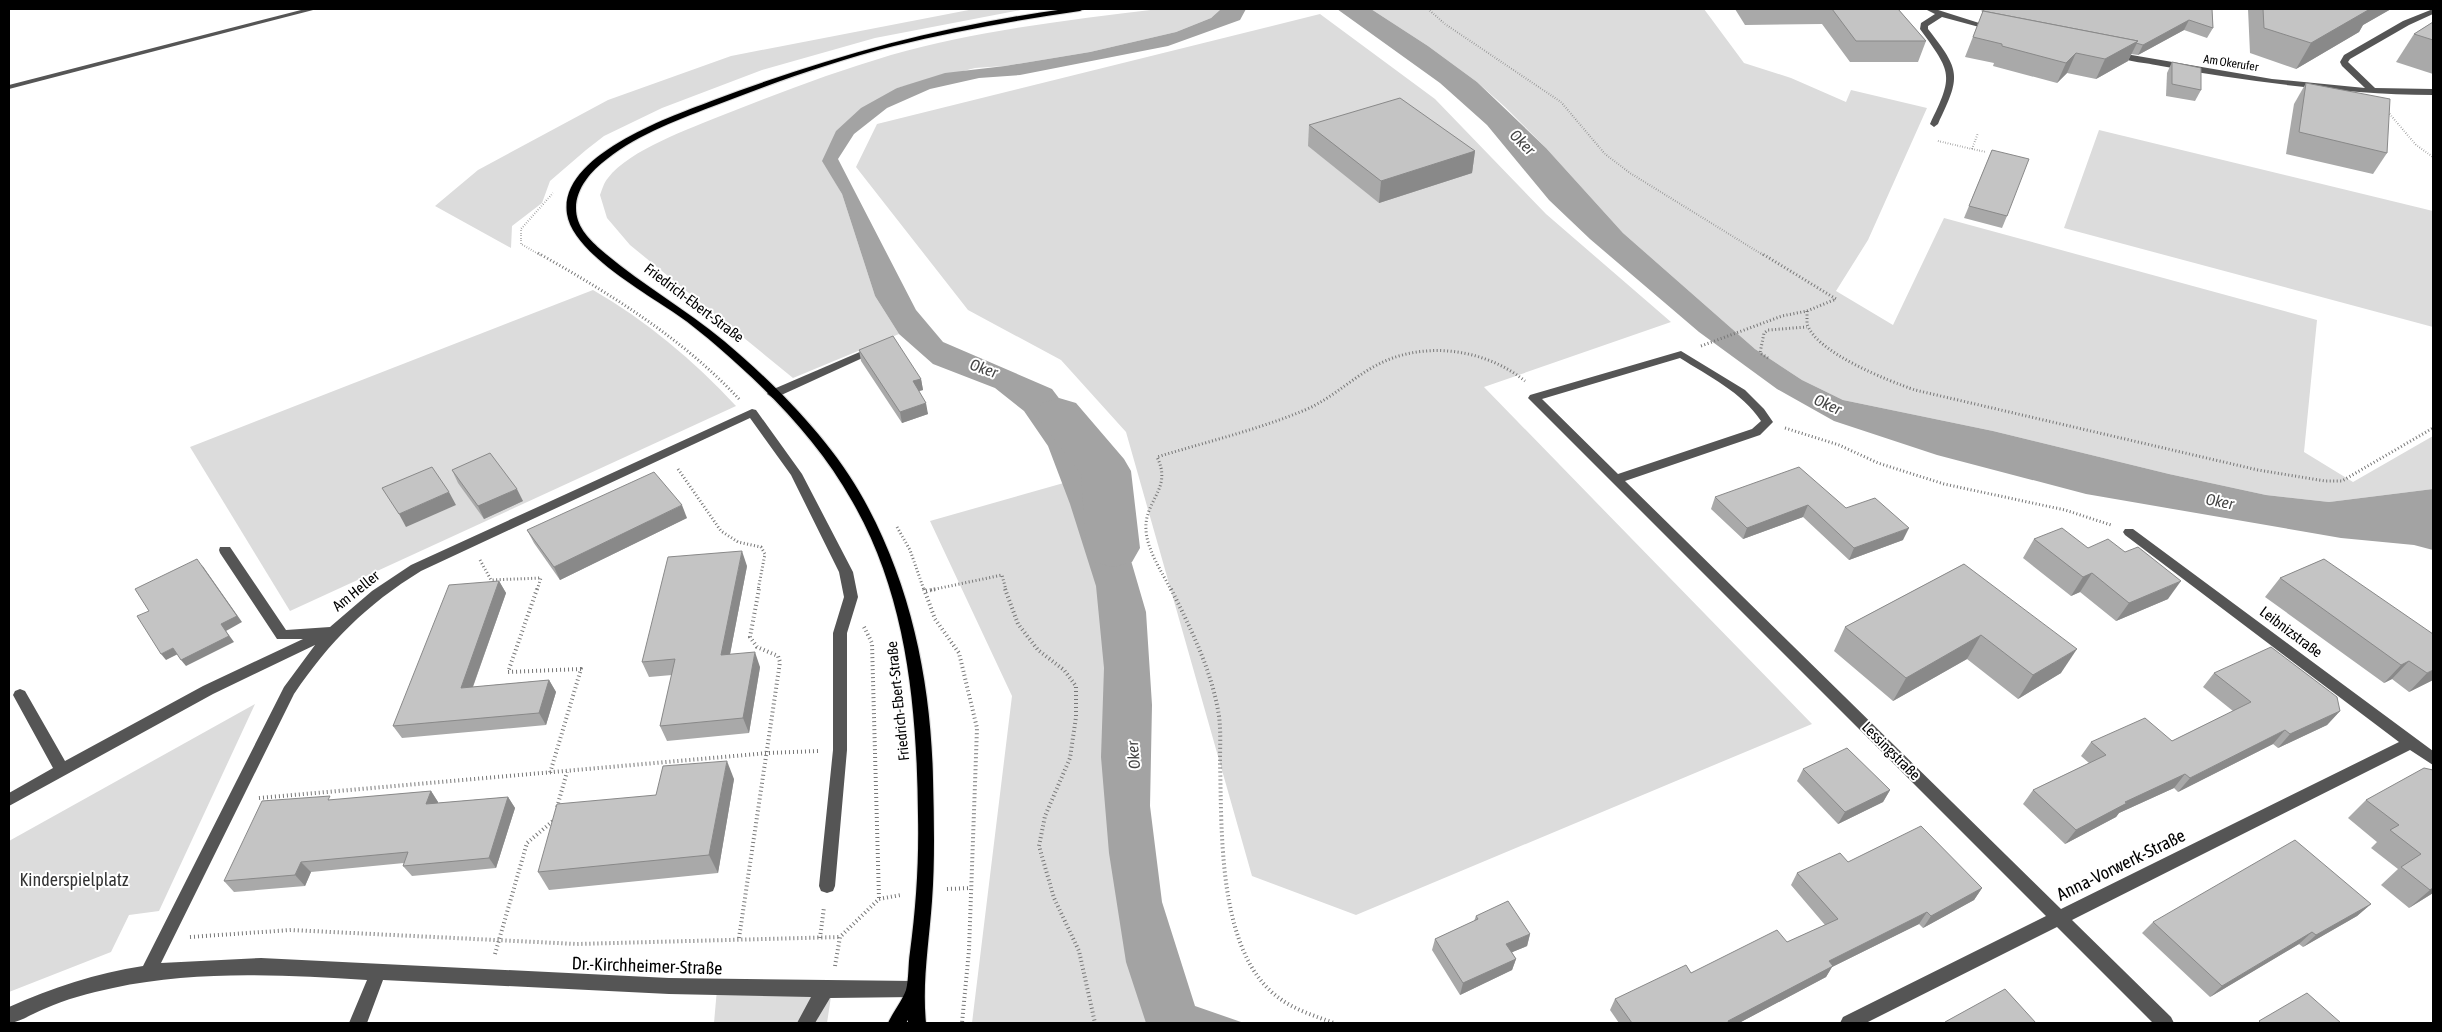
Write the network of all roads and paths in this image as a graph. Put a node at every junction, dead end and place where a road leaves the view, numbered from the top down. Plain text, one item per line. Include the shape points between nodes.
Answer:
1 (313, 9) edge
2 (1080, 9) edge
3 (1428, 9) edge
4 (1930, 9) edge
5 (2433, 11) edge
6 (1941, 14) junction
7 (2007, 32) edge
8 (2109, 53) edge
9 (9, 87) edge
10 (2373, 91) junction
11 (2431, 93) edge
12 (1934, 124) dead end
13 (1978, 133) dead end
14 (1934, 140) dead end
15 (1972, 149) junction
16 (1986, 152) dead end
17 (2433, 157) edge
18 (550, 198) dead end
19 (1807, 311) junction
20 (1807, 327) junction
21 (883, 345) edge
22 (1696, 348) dead end
23 (1768, 358) dead end
24 (773, 394) junction
25 (1534, 398) junction
26 (752, 413) junction
27 (1767, 422) junction
28 (2433, 428) edge
29 (667, 453) junction
30 (1618, 479) junction
31 (2129, 532) joint
32 (470, 542) junction
33 (225, 550) dead end
34 (925, 591) dead end
35 (851, 597) junction
36 (333, 631) junction
37 (20, 695) dead end
38 (2411, 743) junction
39 (840, 750) junction
40 (768, 754) junction
41 (2433, 759) edge
42 (62, 770) junction
43 (567, 772) junction
44 (550, 773) junction
45 (9, 800) edge
46 (234, 800) junction
47 (827, 886) joint
48 (971, 888) dead end
49 (925, 890) junction
50 (879, 899) junction
51 (2059, 918) junction
52 (840, 937) junction
53 (739, 938) junction
54 (820, 938) junction
55 (164, 940) junction
56 (499, 940) junction
57 (149, 971) junction
58 (378, 972) junction
59 (488, 978) junction
60 (915, 989) junction
61 (828, 991) junction
62 (9, 1016) edge
63 (358, 1023) edge
64 (806, 1023) edge
65 (897, 1023) edge
66 (917, 1023) edge
67 (1095, 1023) edge
68 (1334, 1023) edge
69 (1849, 1023) edge
70 (2165, 1023) edge

1 - 9 street
2 - 24 main road, Friedrich-Ebert-Straße via 948,31 843,58 739,93 648,130 616,148 591,168 574,194 571,208 573,220 585,240 640,286 719,343
3 - 19 path via 1445,24 1561,102 1605,154 1630,172 1836,299
4 - 6 street
5 - 10 street via 2347,57 2346,66
6 - 7 street
6 - 12 street via 1924,25 1952,72 1952,84
8 - 10 street, Am Okerufer via 2238,77
10 - 11 street, Am Okerufer
10 - 17 path via 2416,145
13 - 15 path
14 - 15 path
15 - 16 path
18 - 26 path via 520,227 521,244 646,317 725,382
19 - 20 path via 1804,318
19 - 22 path via 1782,316
20 - 23 path via 1764,333 1760,353
20 - 28 path via 1822,343 1853,363 1915,390 2258,470 2342,481
21 - 24 street
24 - 49 main road, Friedrich-Ebert-Straße via 827,454 850,487 890,568 903,605 914,650 921,715
25 - 27 street via 1681,354 1751,400
25 - 30 street, Lessingstraße
25 - 68 path via 1527,383 1516,372 1493,361 1456,350 1423,349 1392,357 1307,410 1157,457 1163,466 1164,478 1146,526 1148,542 1200,648 1218,713 1229,906 1238,942 1258,977 1274,995 1302,1012
26 - 29 street, Am Heller
26 - 35 street via 796,474 846,572
27 - 30 street via 1756,432
27 - 31 path via 1944,484 2066,510
29 - 32 street, Am Heller
29 - 40 path via 721,531 738,542 761,547 765,554 750,642 778,656 780,662
30 - 51 street, Lessingstraße
31 - 38 street, Leibnizstraße
32 - 36 street, Am Heller via 389,584
32 - 44 path via 491,580 541,578 508,672 581,668
33 - 36 street via 282,635
34 - 67 path via 1002,575 1018,624 1038,650 1064,670 1076,686 1076,717 1070,758 1045,816 1039,846 1054,898 1079,950
35 - 39 street via 840,633
35 - 50 path via 872,643
36 - 42 street via 271,657
36 - 46 street, Am Heller via 289,692
37 - 42 street
38 - 41 street, Leibnizstraße
38 - 51 street, Anna-Vorwerk-Straße
39 - 40 path
39 - 47 street
40 - 43 path
40 - 53 path
42 - 45 street
43 - 44 path
43 - 56 path via 553,822 527,843
44 - 46 path
46 - 55 street, Am Heller
47 - 54 path
48 - 49 path
49 - 50 path
49 - 60 main road, Friedrich-Ebert-Straße
50 - 52 path
51 - 69 street, Anna-Vorwerk-Straße
51 - 70 street, Lessingstraße
52 - 54 path
52 - 61 path
53 - 54 path
53 - 56 path via 578,944
55 - 56 path via 291,930
55 - 57 street, Am Heller
56 - 59 path
57 - 58 street, Dr.-Kirchheimer-Straße via 261,966
57 - 62 street, Dr.-Kirchheimer-Straße via 75,988
58 - 59 street, Dr.-Kirchheimer-Straße
58 - 63 street
59 - 61 street, Dr.-Kirchheimer-Straße
60 - 61 street, Dr.-Kirchheimer-Straße
60 - 65 main road, Friedrich-Ebert-Straße
60 - 66 main road, Friedrich-Ebert-Straße
61 - 64 street

